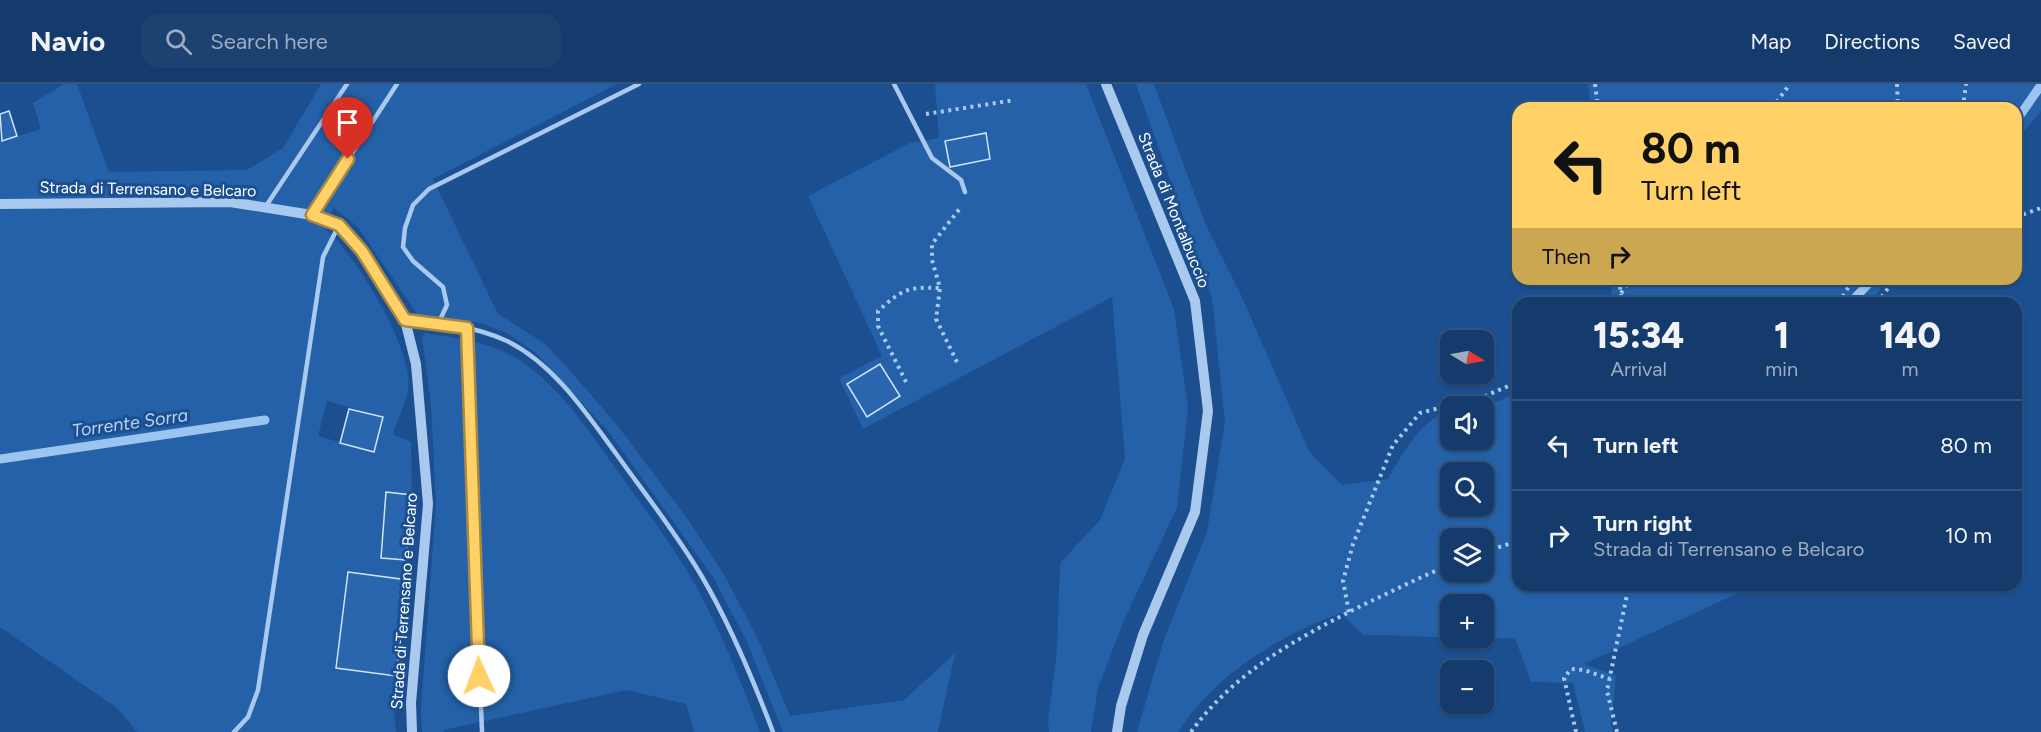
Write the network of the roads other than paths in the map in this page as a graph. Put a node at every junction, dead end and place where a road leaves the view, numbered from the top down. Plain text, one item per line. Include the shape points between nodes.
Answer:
1 (347, 84) edge
2 (397, 84) edge
3 (639, 84) edge
4 (894, 84) edge
5 (1106, 84) edge
6 (965, 192) road end
7 (0, 204) edge
8 (266, 206) junction
9 (312, 215) junction
10 (339, 225) junction
11 (405, 320) junction
12 (439, 322) junction
13 (467, 328) junction
14 (234, 732) edge
15 (412, 732) edge
16 (482, 732) edge
17 (773, 732) edge
18 (1117, 732) edge

1 - 8 lane
2 - 9 lane
3 - 12 lane via 429,189 413,205 405,228 404,247 413,261 443,287 447,305
4 - 6 lane via 932,158 960,180
5 - 18 street, Strada di Montalbuccio via 1195,301 1208,411 1195,512 1143,634
7 - 8 street, Strada di Terrensano e Belcaro via 230,202
8 - 9 street, Strada di Terrensano e Belcaro
9 - 10 street, Strada di Terrensano e Belcaro
10 - 11 street, Strada di Terrensano e Belcaro via 362,251
10 - 14 lane via 323,257 258,690 248,717
11 - 12 lane
11 - 15 street, Strada di Terrensano e Belcaro via 416,363 428,504 411,703
12 - 13 lane
13 - 16 lane
13 - 17 lane via 508,342 533,357 561,384 601,434 701,575 759,694

